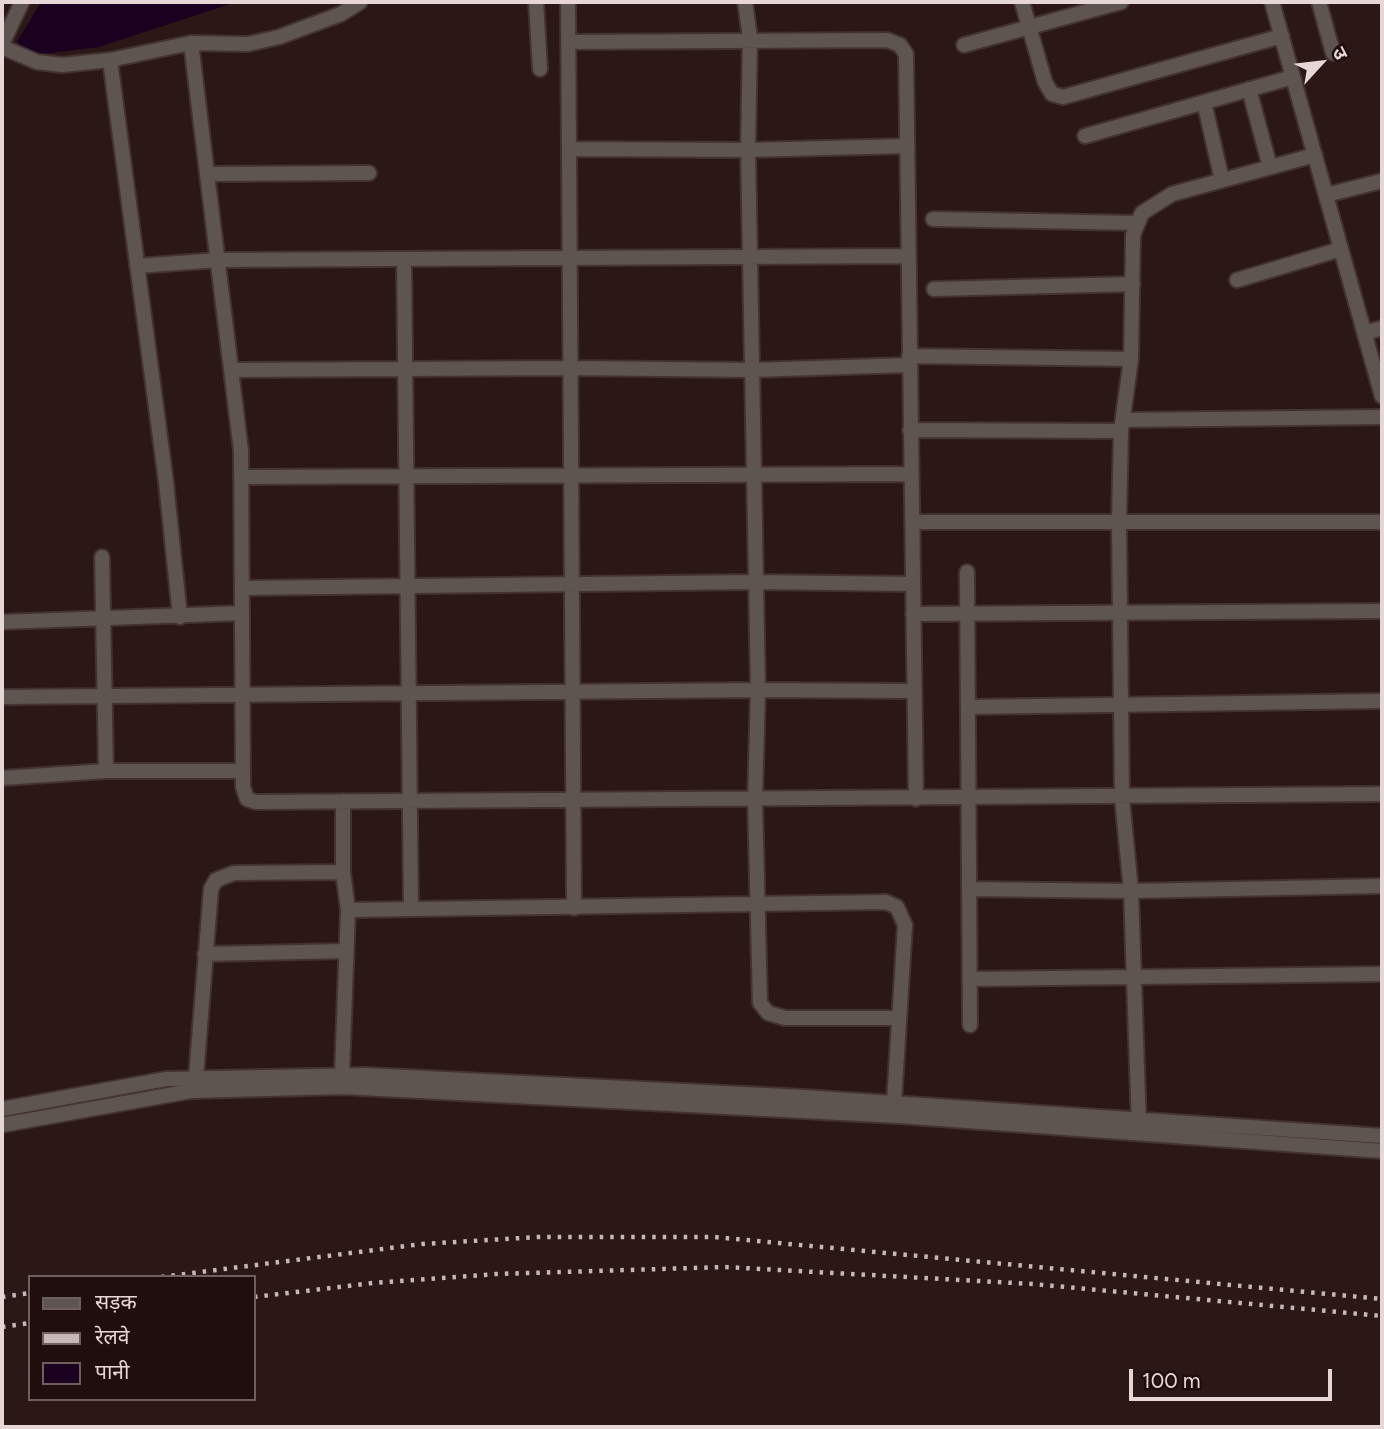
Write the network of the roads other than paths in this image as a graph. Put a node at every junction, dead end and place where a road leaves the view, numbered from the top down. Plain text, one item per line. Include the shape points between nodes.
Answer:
1 (22, 2) edge
2 (360, 2) edge
3 (536, 2) edge
4 (568, 2) edge
5 (745, 2) edge
6 (1022, 2) edge
7 (1121, 2) edge
8 (1272, 2) edge
9 (1319, 2) edge
10 (1029, 27) junction
11 (1282, 36) junction
12 (750, 38) junction
13 (569, 42) junction
14 (191, 43) junction
15 (964, 45) dead end
16 (2, 46) edge
17 (1333, 53) dead end
18 (110, 60) junction
19 (540, 69) dead end
20 (1293, 77) junction
21 (1249, 89) junction
22 (1204, 102) junction
23 (1085, 136) dead end
24 (906, 146) junction
25 (569, 149) junction
26 (748, 150) junction
27 (1315, 155) junction
28 (1270, 167) junction
29 (369, 173) dead end
30 (208, 174) junction
31 (1222, 180) junction
32 (1382, 181) edge
33 (1326, 195) junction
34 (933, 219) dead end
35 (1135, 223) junction
36 (1341, 249) junction
37 (908, 256) junction
38 (749, 258) junction
39 (404, 259) junction
40 (570, 259) junction
41 (219, 260) junction
42 (137, 266) junction
43 (1237, 280) dead end
44 (1133, 284) junction
45 (934, 289) dead end
46 (1382, 328) edge
47 (1365, 333) junction
48 (1131, 359) junction
49 (909, 361) junction
50 (570, 368) junction
51 (405, 369) junction
52 (232, 370) junction
53 (752, 370) junction
54 (1382, 396) edge
55 (1382, 417) edge
56 (1122, 425) junction
57 (910, 430) junction
58 (753, 474) junction
59 (911, 474) junction
60 (571, 476) junction
61 (241, 477) junction
62 (406, 477) junction
63 (912, 522) junction
64 (1119, 522) junction
65 (1382, 522) edge
66 (102, 557) dead end
67 (967, 572) dead end
68 (755, 582) junction
69 (913, 584) junction
70 (407, 586) junction
71 (572, 586) junction
72 (242, 588) junction
73 (1382, 611) edge
74 (242, 613) junction
75 (1120, 613) junction
76 (913, 614) junction
77 (968, 614) junction
78 (103, 617) junction
79 (180, 617) junction
80 (2, 622) edge
81 (758, 690) junction
82 (914, 691) junction
83 (409, 693) junction
84 (572, 693) junction
85 (242, 695) junction
86 (104, 696) junction
87 (2, 697) edge
88 (1382, 701) edge
89 (1121, 705) junction
90 (968, 707) junction
91 (106, 771) junction
92 (243, 771) junction
93 (2, 778) edge
94 (1382, 794) edge
95 (1122, 798) junction
96 (916, 799) junction
97 (969, 799) junction
98 (573, 800) junction
99 (755, 800) junction
100 (343, 801) junction
101 (410, 802) junction
102 (343, 872) junction
103 (1382, 886) edge
104 (969, 889) junction
105 (1131, 891) junction
106 (757, 904) junction
107 (574, 908) junction
108 (411, 909) junction
109 (348, 910) junction
110 (346, 951) junction
111 (205, 954) junction
112 (1382, 974) edge
113 (1133, 978) junction
114 (970, 979) junction
115 (898, 1018) junction
116 (970, 1025) dead end
117 (342, 1074) junction
118 (196, 1077) junction
119 (894, 1103) junction
120 (2, 1110) edge
121 (1139, 1120) junction
122 (2, 1125) edge
123 (1138, 1136) junction
124 (1382, 1136) edge
125 (1382, 1151) edge

1 - 16 street
2 - 14 street via 279,37 248,44
3 - 19 street
4 - 13 street
5 - 12 street
6 - 10 street
7 - 10 street
8 - 11 street
9 - 17 street
10 - 11 street via 1045,82 1052,94 1063,97
10 - 15 street
11 - 20 street
12 - 13 street
12 - 24 street via 887,40 900,45 909,71
12 - 26 street
13 - 25 street
14 - 18 street
14 - 30 street
16 - 18 street via 37,62 62,65
18 - 42 street
20 - 21 street
20 - 27 street
21 - 22 street
21 - 28 street
22 - 23 street
22 - 31 street
24 - 26 street
24 - 37 street
25 - 26 street
25 - 40 street
26 - 38 street
27 - 28 street
27 - 33 street
28 - 31 street
29 - 30 street
30 - 41 street
31 - 35 street via 1161,198
32 - 33 street
33 - 36 street
34 - 35 street
35 - 44 street
36 - 43 street
36 - 47 street
37 - 38 street
37 - 49 street
38 - 40 street
38 - 53 street
39 - 40 street
39 - 41 street
39 - 51 street
40 - 50 street
41 - 42 street
41 - 52 street
42 - 79 street
44 - 45 street
44 - 48 street
46 - 47 street
47 - 54 street
48 - 49 street
48 - 56 street
49 - 53 street
49 - 57 street
50 - 51 street
50 - 53 street
50 - 60 street
51 - 52 street
51 - 62 street
52 - 61 street
53 - 58 street
55 - 56 street
56 - 57 street
56 - 64 street
57 - 59 street
58 - 59 street
58 - 60 street
58 - 68 street
59 - 63 street
60 - 62 street
60 - 71 street
61 - 62 street
61 - 72 street
62 - 70 street
63 - 64 street
63 - 69 street
64 - 65 street
64 - 75 street
66 - 78 street
67 - 77 street
68 - 69 street
68 - 71 street
68 - 81 street
69 - 76 street
70 - 71 street
70 - 72 street
70 - 83 street
71 - 84 street
72 - 74 street
73 - 75 street
74 - 79 street
74 - 85 street
75 - 77 street
75 - 89 street
76 - 77 street
76 - 82 street
77 - 90 street
78 - 79 street
78 - 80 street
78 - 86 street
81 - 82 street
81 - 84 street
81 - 99 street
82 - 96 street
83 - 84 street
83 - 85 street
83 - 101 street
84 - 98 street
85 - 86 street
85 - 92 street
86 - 87 street
86 - 91 street
88 - 89 street
89 - 90 street
89 - 95 street
90 - 97 street
91 - 92 street
91 - 93 street
92 - 100 street via 247,799 256,802
94 - 95 street
95 - 97 street
95 - 105 street
96 - 97 street
96 - 99 street
97 - 104 street
98 - 99 street
98 - 101 street
98 - 107 street
99 - 106 street
100 - 101 street
100 - 102 street
101 - 108 street
102 - 109 street
102 - 111 street via 224,875 211,889
103 - 105 street
104 - 105 street
104 - 114 street
105 - 113 street
106 - 107 street
106 - 115 street via 760,1003 768,1013 785,1018
106 - 115 street via 886,902 897,907 905,925
107 - 108 street
108 - 109 street
109 - 110 street
110 - 111 street
110 - 117 street
111 - 118 street
112 - 113 street
113 - 114 street
113 - 121 street
114 - 116 street
115 - 119 street
117 - 118 street
117 - 119 street
118 - 120 street via 144,1082
119 - 121 street
121 - 123 street
121 - 124 street
122 - 123 street via 191,1091 343,1087 898,1116
123 - 125 street

